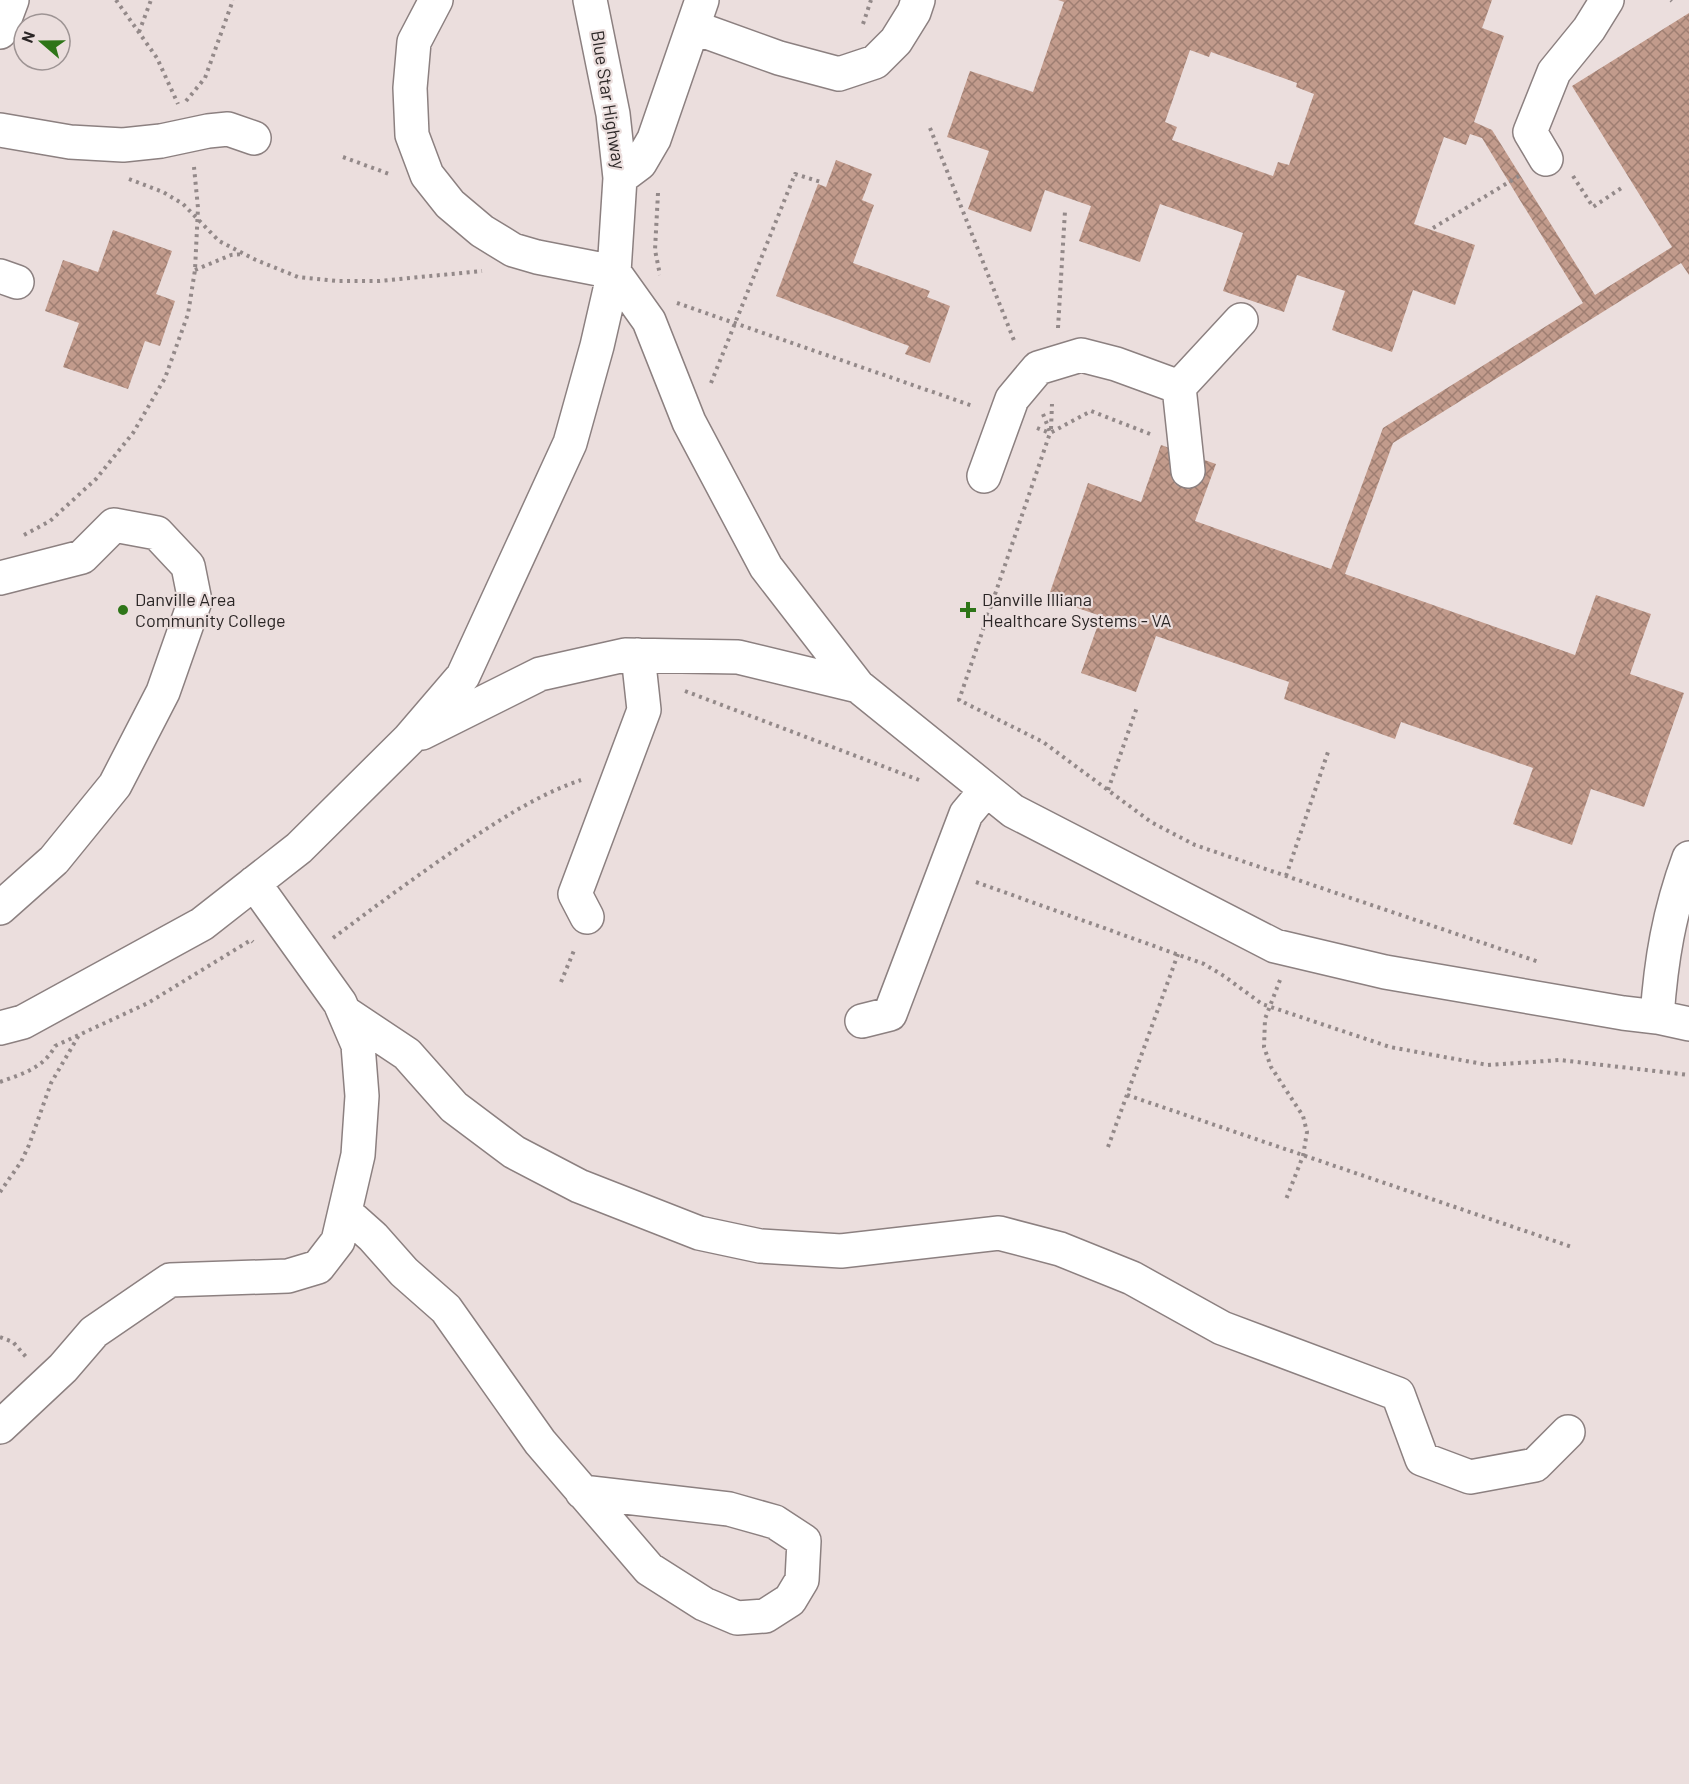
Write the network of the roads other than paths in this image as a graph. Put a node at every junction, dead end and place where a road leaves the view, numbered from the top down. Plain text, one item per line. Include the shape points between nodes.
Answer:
1 (12, 0) edge
2 (436, 0) edge
3 (590, 0) edge
4 (918, 0) edge
5 (1607, 0) edge
6 (697, 14) edge
7 (0, 32) edge
8 (0, 130) edge
9 (254, 138) dead end
10 (1546, 159) road end
11 (620, 178) junction
12 (614, 272) junction
13 (1241, 320) dead end
14 (1179, 387) junction
15 (1187, 459) road end
16 (984, 476) dead end
17 (0, 578) edge
18 (638, 655) junction
19 (858, 686) junction
20 (409, 739) junction
21 (986, 790) junction
22 (1689, 858) edge
23 (254, 883) junction
24 (0, 908) edge
25 (588, 917) dead end
26 (344, 1012) junction
27 (1657, 1017) junction
28 (862, 1021) dead end
29 (1689, 1024) edge
30 (0, 1028) edge
31 (345, 1212) junction
32 (0, 1426) edge
33 (1568, 1432) dead end
34 (582, 1492) junction

1 - 7 street
2 - 12 street via 414,42 410,88 412,135 427,175 450,204 513,250
3 - 11 street, Blue Star Highway via 613,114
4 - 6 street via 896,41 875,62 838,74 778,58
5 - 10 street via 1554,72 1530,132
6 - 11 street via 654,139 640,163
8 - 9 street via 70,142 123,145 228,129
11 - 12 street, Blue Star Highway
12 - 19 street via 649,321 689,422 766,567
12 - 20 street, Blue Star Highway via 570,443 463,676
13 - 14 street
14 - 15 street
14 - 16 street via 1080,355 1042,370 1012,399
17 - 24 street via 82,557 114,525 157,533 189,566 195,601 163,692 116,784 54,860
18 - 19 street via 738,657
18 - 20 street via 540,674
18 - 25 street via 644,710 575,894
19 - 21 street
20 - 23 street via 299,848
21 - 27 street via 1013,811 1275,945 1385,972
21 - 28 street via 966,814 890,1014
22 - 27 street via 1664,944
23 - 26 street
23 - 30 street via 201,924 23,1022
26 - 31 street via 358,1045 362,1096 358,1155
26 - 33 street via 407,1054 454,1107 514,1152 579,1186 699,1233 760,1246 841,1251 999,1233 1060,1249 1111,1269 1222,1328 1398,1394 1422,1459 1470,1477 1535,1465
27 - 29 street
31 - 32 street via 338,1241 318,1267 288,1276 170,1280 94,1332 63,1368
31 - 34 street via 446,1309 540,1442
34 - 34 street via 649,1569 704,1604 737,1618 765,1616 790,1600 801,1580 804,1541 775,1522 729,1509

